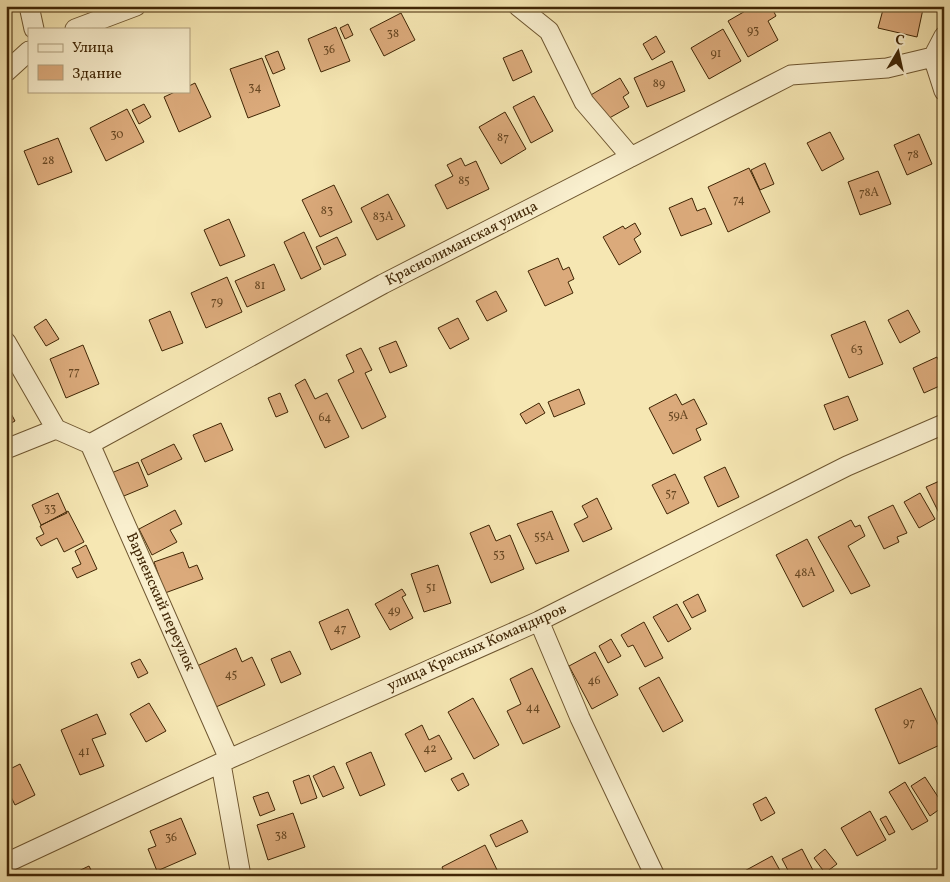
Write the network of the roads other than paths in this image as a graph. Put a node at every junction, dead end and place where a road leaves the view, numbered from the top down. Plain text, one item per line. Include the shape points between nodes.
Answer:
1 (29, 6) edge
2 (136, 6) edge
3 (518, 6) edge
4 (34, 28) edge
5 (78, 28) edge
6 (944, 36) edge
7 (28, 52) edge
8 (933, 57) junction
9 (6, 72) edge
10 (944, 91) edge
11 (631, 157) junction
12 (6, 342) edge
13 (944, 424) edge
14 (56, 429) junction
15 (90, 444) junction
16 (6, 449) edge
17 (539, 622) junction
18 (225, 761) junction
19 (6, 863) edge
20 (241, 876) edge
21 (655, 876) edge

1 - 4 street
2 - 5 street
3 - 11 street via 549,31 584,102
6 - 8 street
7 - 9 street
8 - 10 street
8 - 11 street, Краснолиманская улица via 887,68 791,75
11 - 15 street, Краснолиманская улица via 383,284
12 - 14 street
13 - 17 street, улица Красных Командиров via 847,466
14 - 15 street
14 - 16 street
15 - 18 street, Варненский переулок
17 - 18 street, улица Красных Командиров
17 - 21 street via 580,718
18 - 19 street, улица Красных Командиров
18 - 20 street, Варненский переулок

